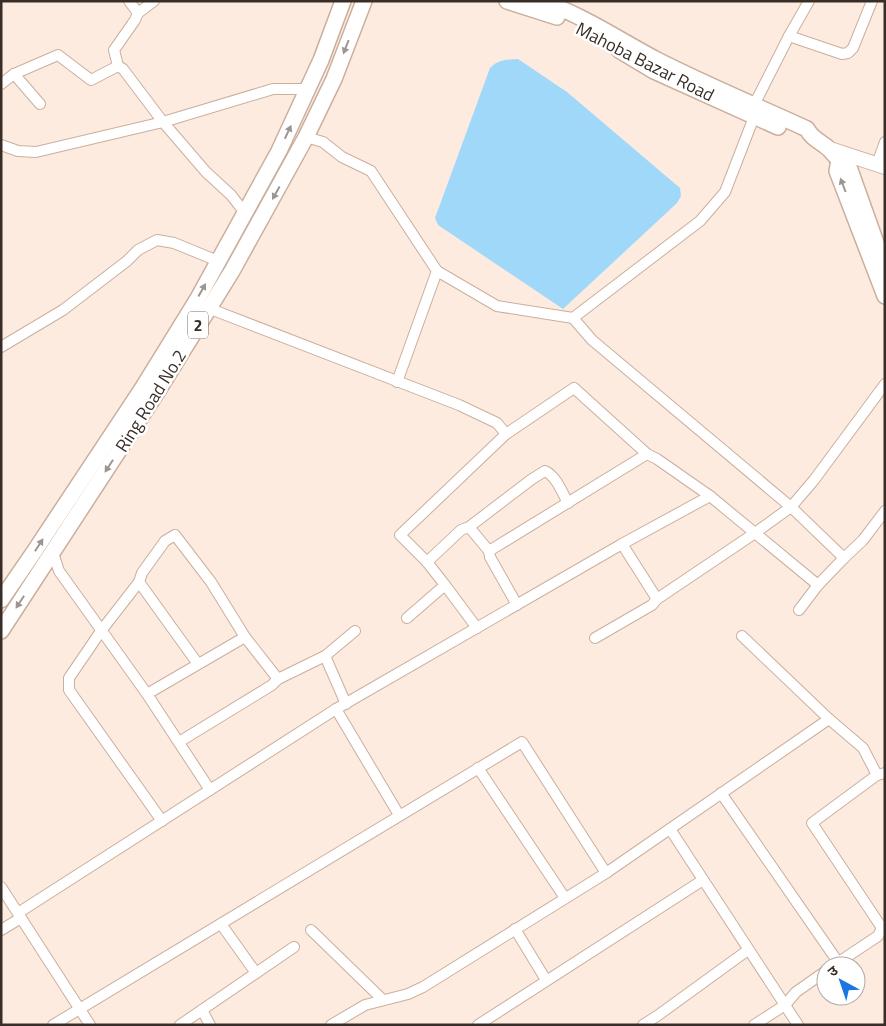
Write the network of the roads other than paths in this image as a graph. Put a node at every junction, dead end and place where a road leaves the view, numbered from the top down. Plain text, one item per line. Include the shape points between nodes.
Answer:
1 (129, 1) edge
2 (154, 1) edge
3 (343, 1) edge
4 (364, 1) edge
5 (507, 1) edge
6 (541, 1) edge
7 (809, 1) edge
8 (872, 1) edge
9 (138, 13) junction
10 (604, 35) junction
11 (789, 36) junction
12 (118, 66) junction
13 (14, 74) junction
14 (1, 84) edge
15 (308, 89) junction
16 (40, 104) dead end
17 (754, 111) junction
18 (163, 122) junction
19 (306, 137) junction
20 (885, 142) edge
21 (1, 146) edge
22 (827, 148) junction
23 (839, 161) junction
24 (883, 165) edge
25 (245, 212) junction
26 (218, 260) junction
27 (885, 268) edge
28 (437, 271) junction
29 (885, 296) edge
30 (208, 308) junction
31 (573, 318) junction
32 (1, 347) edge
33 (397, 382) junction
34 (885, 384) edge
35 (506, 434) junction
36 (647, 454) junction
37 (710, 496) junction
38 (568, 502) junction
39 (791, 507) junction
40 (885, 511) edge
41 (469, 527) junction
42 (754, 533) junction
43 (622, 544) junction
44 (489, 550) junction
45 (52, 552) junction
46 (844, 558) junction
47 (427, 562) junction
48 (138, 582) junction
49 (445, 585) junction
50 (818, 585) junction
51 (657, 599) junction
52 (1, 600) edge
53 (516, 605) junction
54 (799, 610) dead end
55 (407, 618) dead end
56 (477, 628) junction
57 (1, 630) edge
58 (102, 632) junction
59 (355, 632) dead end
60 (245, 636) junction
61 (742, 636) dead end
62 (595, 638) dead end
63 (325, 656) junction
64 (198, 664) junction
65 (278, 679) junction
66 (147, 694) junction
67 (346, 704) junction
68 (336, 709) junction
69 (829, 719) junction
70 (179, 742) junction
71 (478, 768) junction
72 (881, 774) edge
73 (210, 790) junction
74 (721, 793) junction
75 (399, 815) junction
76 (162, 821) junction
77 (670, 829) junction
78 (606, 873) junction
79 (703, 880) junction
80 (1, 887) edge
81 (565, 898) junction
82 (20, 916) junction
83 (221, 924) junction
84 (883, 927) edge
85 (515, 929) junction
86 (1, 930) edge
87 (311, 930) dead end
88 (294, 947) dead end
89 (748, 950) junction
90 (831, 956) edge
91 (848, 956) edge
92 (256, 973) junction
93 (816, 978) edge
94 (546, 980) junction
95 (384, 1000) junction
96 (785, 1005) junction
97 (80, 1009) junction
98 (202, 1010) junction
99 (493, 1015) junction
100 (53, 1025) edge
101 (90, 1025) edge
102 (180, 1025) edge
103 (210, 1025) edge
104 (331, 1025) edge
105 (478, 1025) edge
106 (500, 1025) edge
107 (642, 1025) edge
108 (754, 1025) edge
109 (798, 1025) edge

1 - 9 street
2 - 9 street
3 - 15 main road, Ring Road No.2 / 2
4 -> 19 main road, Ring Road No.2 / 2 via 334,79
5 - 10 main road, Mahoba Bazar Road
6 - 10 main road, Mahoba Bazar Road via 570,12
7 - 11 street
8 - 11 street via 853,48 848,52 842,54
9 - 12 street via 114,50
10 - 17 main road, Mahoba Bazar Road via 654,71
11 - 17 street
12 - 13 street via 91,80 58,55
12 - 18 street
13 - 14 street
13 - 16 street
15 - 18 street via 273,89
25 -> 15 main road, Ring Road No.2 / 2
17 - 22 main road, Mahoba Bazar Road via 803,137 810,135
17 - 31 street via 724,192 700,221
18 - 21 street via 36,152
18 - 25 street
19 - 28 street via 323,142 342,157 371,170
19 -> 30 main road, Ring Road No.2 / 2
20 - 24 street
22 - 23 main road
22 - 24 street, Mahoba Bazar Road
23 - 27 main road via 849,167
29 -> 23 main road via 838,171
25 - 26 main road, Ring Road No.2 / 2
26 - 32 street via 157,240 138,250 63,310
52 -> 26 main road, Ring Road No.2 / 2 via 142,389
28 - 31 street via 497,306
28 - 33 street
30 - 33 street
30 -> 45 main road, Ring Road No.2 / 2
31 - 39 street via 592,340
33 - 35 street via 460,405 497,423
34 - 39 street
35 - 36 street via 574,388
35 - 47 street via 400,535
36 - 37 street
36 - 38 street
37 - 42 street
37 - 43 street
38 - 41 street via 545,471
38 - 44 street
39 - 42 street
39 - 46 street
40 - 46 street
41 - 44 street
41 - 47 street
42 - 50 street
42 - 51 street
43 - 51 street
43 - 53 street
44 - 53 street
45 -> 57 main road, Ring Road No.2 / 2
45 - 58 street via 59,571
46 - 50 street
47 - 49 street
48 - 58 street
48 - 60 street via 165,541 175,536 212,582
48 - 64 street
49 - 55 street
49 - 56 street
50 - 54 street
51 - 62 street
53 - 56 street
56 - 67 street
58 - 66 street
58 - 76 street via 69,678 69,690
59 - 63 street
60 - 64 street
60 - 65 street
61 - 69 street
63 - 65 street
63 - 67 street
64 - 66 street
65 - 70 street
66 - 70 street
67 - 68 street
68 - 73 street
68 - 75 street
69 - 72 street via 863,748
69 - 74 street
70 - 73 street
71 - 75 street
71 - 78 street via 522,742
71 - 81 street
72 - 84 street via 812,824
73 - 76 street
74 - 77 street
74 - 90 street
75 - 83 street
76 - 82 street
77 - 78 street
77 - 79 street
78 - 81 street
79 - 89 street
79 - 94 street
80 - 82 street
81 - 85 street
82 - 86 street
82 - 97 street
83 - 92 street
83 - 97 street
84 - 91 street via 878,936
85 - 94 street
85 - 95 street via 423,987
87 - 95 street
88 - 92 street
89 - 96 street
89 - 107 street
92 - 98 street
93 - 96 street via 796,992
94 - 99 street
95 - 104 street via 365,1005
96 - 108 street
96 - 109 street
97 - 100 street
97 - 101 street
98 - 102 street
98 - 103 street
99 - 105 street
99 - 106 street

